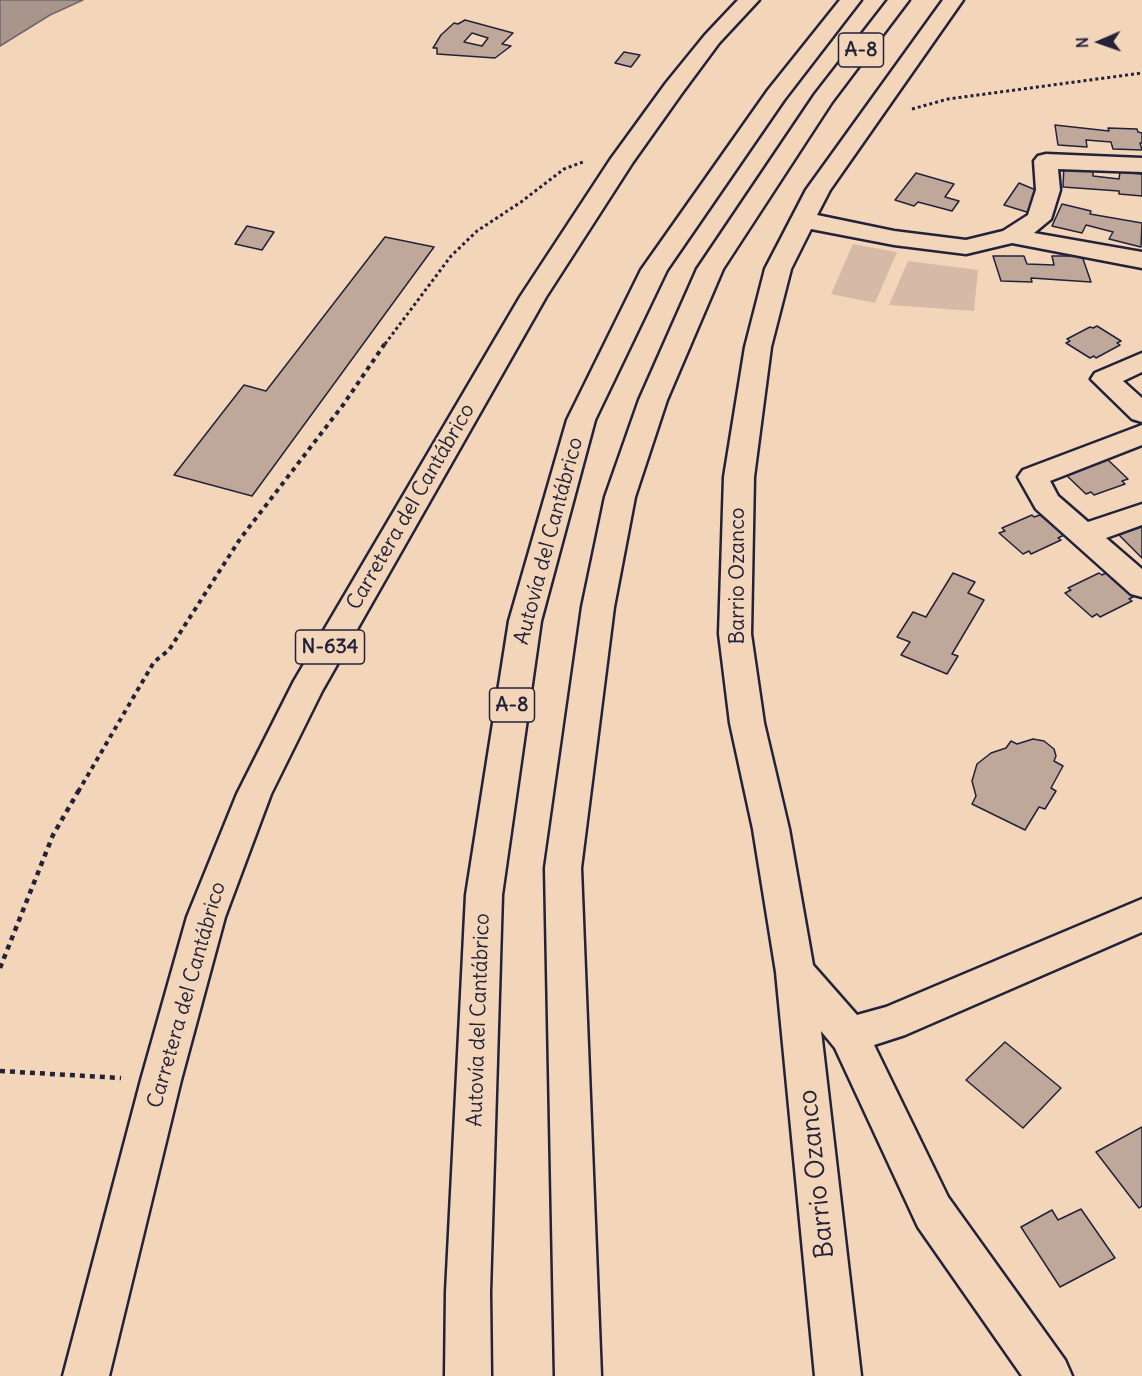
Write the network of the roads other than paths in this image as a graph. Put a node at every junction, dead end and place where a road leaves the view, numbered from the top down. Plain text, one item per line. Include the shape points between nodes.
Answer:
1 (749, 0) edge
2 (851, 0) edge
3 (899, 0) edge
4 (954, 0) edge
5 (1142, 165) edge
6 (803, 220) junction
7 (1012, 236) junction
8 (1142, 261) edge
9 (1142, 361) edge
10 (1142, 413) edge
11 (1142, 434) edge
12 (1142, 514) edge
13 (1084, 535) junction
14 (1142, 586) edge
15 (1142, 915) edge
16 (795, 972) junction
17 (849, 1035) junction
18 (86, 1376) edge
19 (468, 1376) edge
20 (578, 1376) edge
21 (838, 1376) edge
22 (1049, 1376) edge

1 - 18 main road, Carretera del Cantábrico / N-634 via 674,87 533,297 306,690 254,794 206,917
2 - 19 main road, Autovía del Cantábrico / A-8 via 776,95 654,270 580,420 525,621 484,895
3 - 20 main road, A-8 via 823,99 710,269 653,400 620,497 598,607 563,868
4 - 6 main road, Barrio Ozanco via 818,190
5 - 7 main road via 1046,161 1048,190 1039,219
6 - 7 main road via 966,247
6 - 16 main road, Barrio Ozanco via 778,269 758,347 739,477 735,634 747,723 775,849
7 - 8 main road
9 - 10 main road via 1105,379
11 - 13 main road via 1033,477 1046,502
12 - 13 main road
13 - 14 main road
15 - 17 main road via 891,1023
16 - 17 main road
16 - 21 main road, Barrio Ozanco
17 - 22 main road via 933,1212

